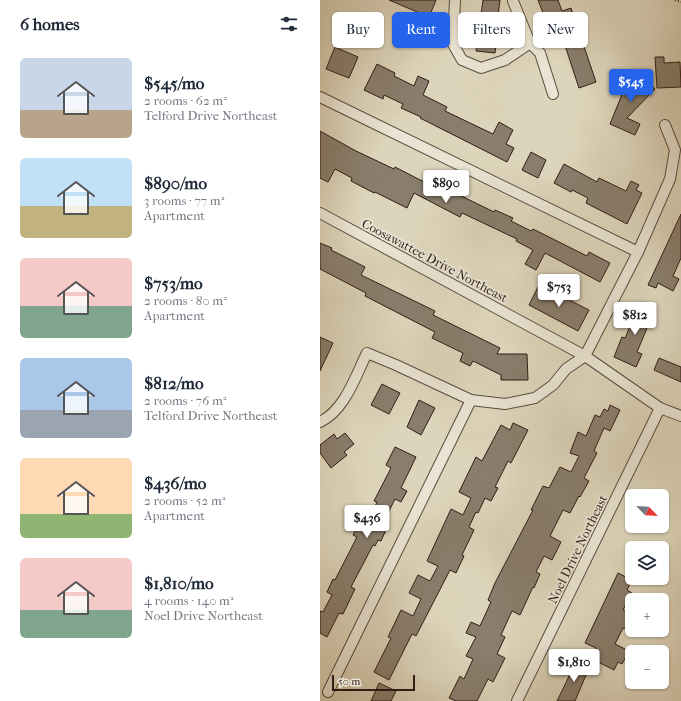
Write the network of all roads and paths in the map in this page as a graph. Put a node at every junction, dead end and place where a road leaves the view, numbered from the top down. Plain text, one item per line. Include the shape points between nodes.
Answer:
1 (455, 0) edge
2 (675, 0) edge
3 (513, 1) dead end
4 (681, 2) edge
5 (530, 43) junction
6 (553, 94) dead end
7 (320, 97) edge
8 (665, 125) dead end
9 (320, 213) edge
10 (638, 252) junction
11 (585, 356) junction
12 (471, 400) junction
13 (660, 408) junction
14 (681, 416) edge
15 (320, 422) edge
16 (328, 692) dead end
17 (517, 701) edge

1 - 5 street via 453,44 462,60 481,68 505,60
2 - 4 path
3 - 5 street
5 - 6 street via 540,53
7 - 10 street
8 - 10 street via 675,150 670,179
9 - 11 street, Coosawattee Drive Northeast
10 - 11 street
11 - 12 street via 566,369 553,385 535,398 505,404
11 - 13 street, Coosawattee Drive Northeast
12 - 15 street via 367,353 342,404
12 - 16 street
13 - 14 street, Coosawattee Drive Northeast
13 - 17 street, Noel Drive Northeast

